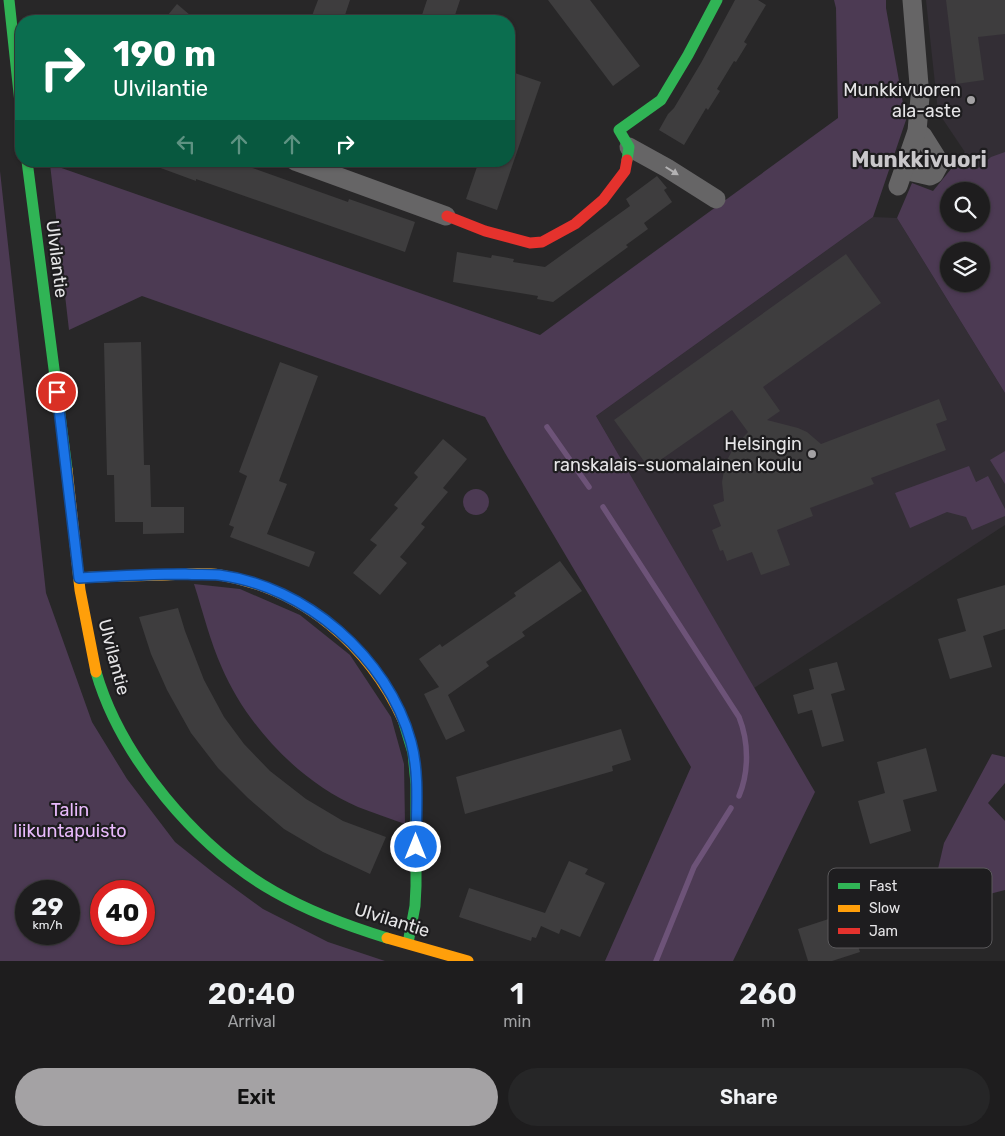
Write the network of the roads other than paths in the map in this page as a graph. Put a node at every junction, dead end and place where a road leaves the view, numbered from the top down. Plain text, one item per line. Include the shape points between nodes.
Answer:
1 (9, 0) edge
2 (717, 0) edge
3 (912, 0) edge
4 (15, 47) edge
5 (917, 131) junction
6 (630, 147) junction
7 (28, 167) edge
8 (311, 167) edge
9 (716, 199) dead end
10 (446, 216) joint
11 (79, 578) junction
12 (408, 943) junction
13 (468, 961) edge

1 - 4 street
2 - 6 street via 661,100 619,130
3 - 5 street via 921,95
5 - 5 street via 901,178 930,176 940,163
6 -> 9 street
6 - 10 street via 626,171 603,200 575,224 542,242 530,243 485,231
7 - 11 street, Ulvilantie
8 - 10 street
11 - 12 street, Ulvilantie via 99,682 111,712 144,767 173,806 227,858 272,890 335,920
11 - 12 street via 217,575 250,582 288,596 312,610 356,648 374,669 396,707 408,732 414,758 415,906
12 - 13 street, Ulvilantie

